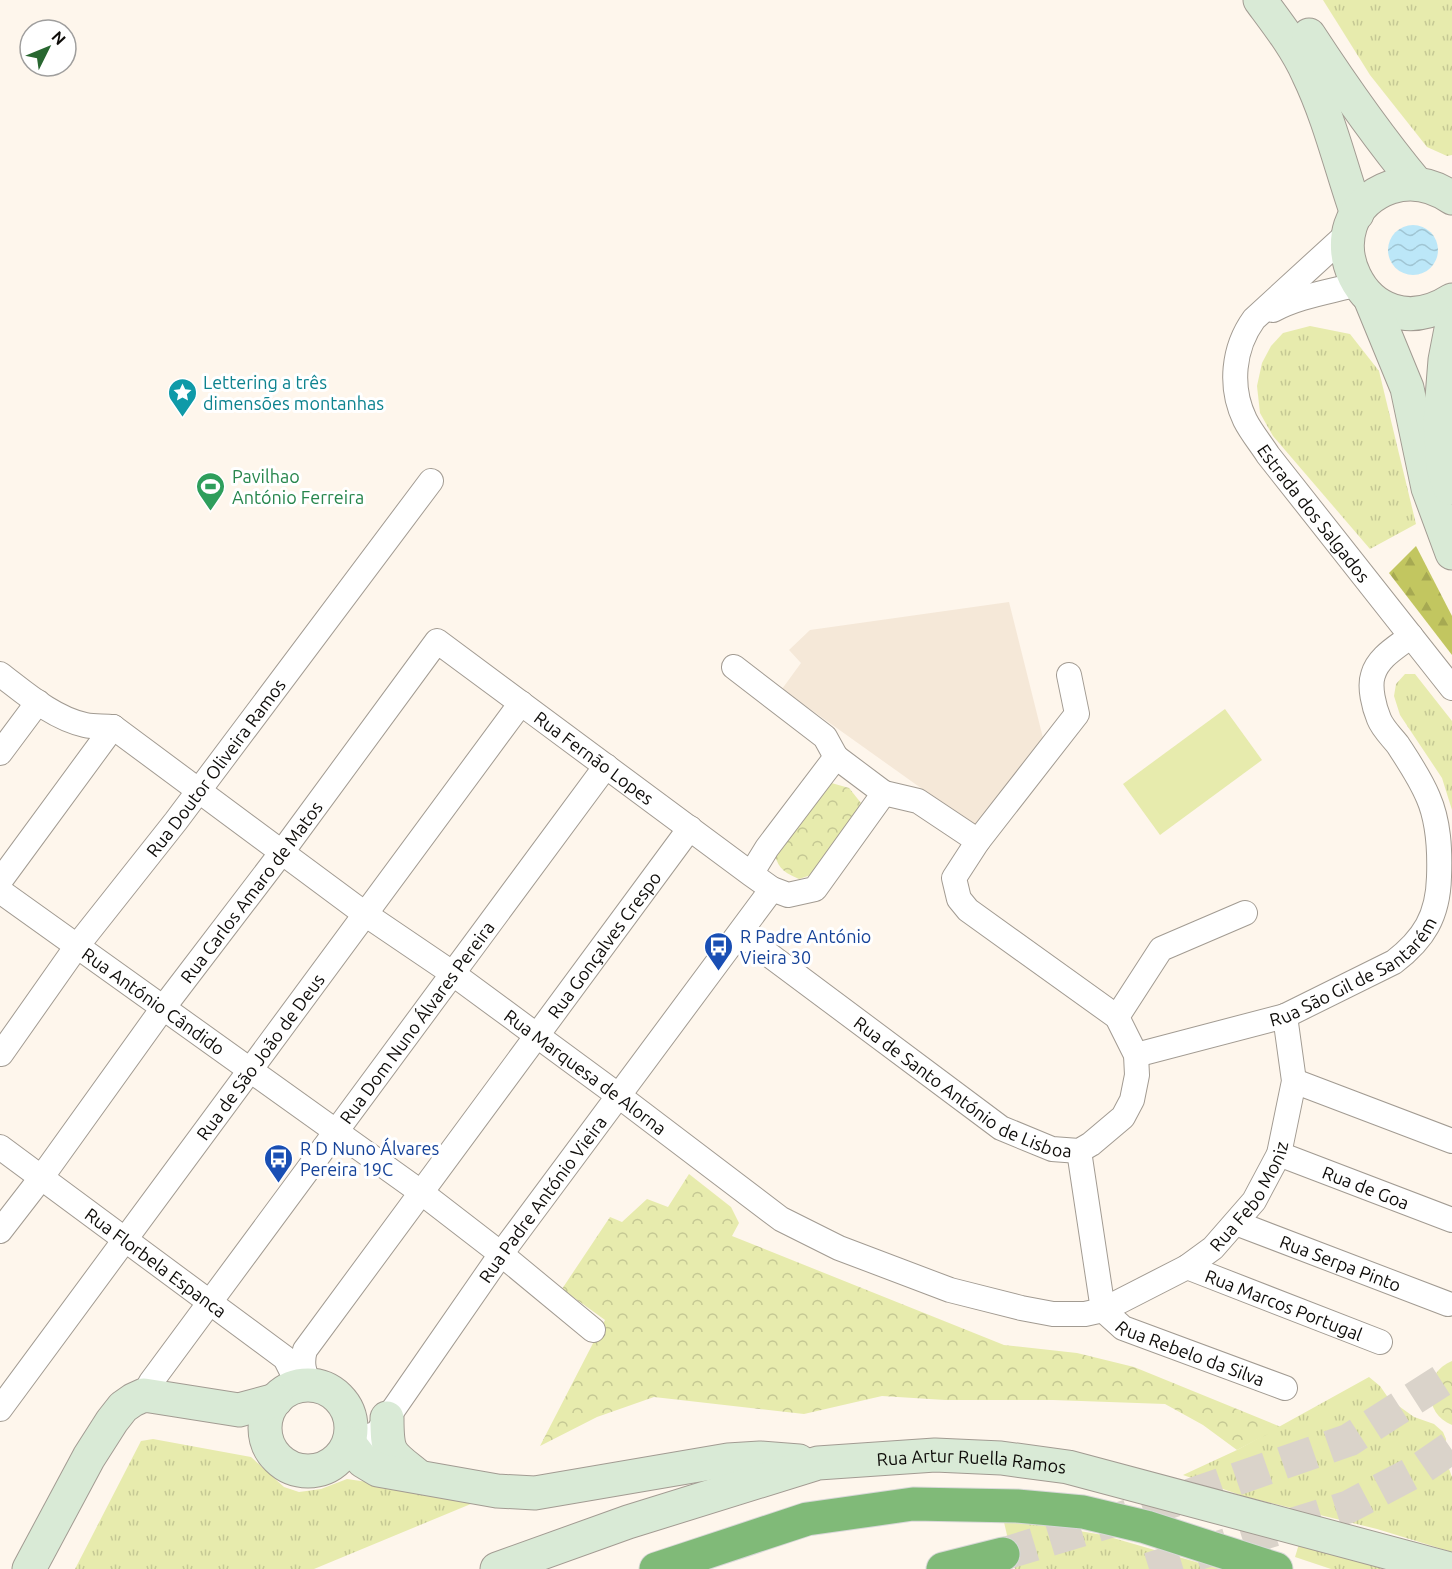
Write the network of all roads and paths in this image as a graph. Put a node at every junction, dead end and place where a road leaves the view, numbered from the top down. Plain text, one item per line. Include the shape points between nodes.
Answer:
1 (1260, 0) edge
2 (1283, 0) edge
3 (1440, 189) edge
4 (1353, 223) junction
5 (1364, 291) junction
6 (1452, 300) edge
7 (1254, 319) junction
8 (1452, 324) edge
9 (431, 481) dead end
10 (1452, 492) edge
11 (1452, 553) edge
12 (1411, 636) junction
13 (437, 641) joint
14 (734, 666) dead end
15 (0, 674) edge
16 (1069, 675) dead end
17 (1452, 688) edge
18 (38, 702) junction
19 (521, 703) junction
20 (113, 727) junction
21 (0, 753) edge
22 (836, 757) junction
23 (606, 765) junction
24 (197, 790) junction
25 (884, 793) junction
26 (690, 828) junction
27 (978, 841) junction
28 (282, 852) junction
29 (751, 873) junction
30 (0, 880) edge
31 (0, 891) edge
32 (780, 892) junction
33 (1245, 913) dead end
34 (365, 914) junction
35 (740, 933) junction
36 (77, 946) junction
37 (452, 973) junction
38 (163, 1008) junction
39 (1285, 1016) junction
40 (1117, 1017) junction
41 (537, 1036) junction
42 (1, 1054) edge
43 (1136, 1055) junction
44 (250, 1070) junction
45 (1294, 1081) junction
46 (619, 1095) junction
47 (336, 1131) junction
48 (1452, 1141) edge
49 (0, 1147) edge
50 (1078, 1151) junction
51 (1279, 1154) junction
52 (41, 1178) junction
53 (422, 1193) junction
54 (1452, 1220) edge
55 (1236, 1223) junction
56 (0, 1232) edge
57 (125, 1240) junction
58 (501, 1254) junction
59 (1187, 1267) junction
60 (210, 1302) junction
61 (1448, 1304) dead end
62 (1103, 1310) junction
63 (593, 1330) dead end
64 (1380, 1342) dead end
65 (1285, 1388) dead end
66 (294, 1391) junction
67 (144, 1395) junction
68 (2, 1402) edge
69 (387, 1418) junction
70 (350, 1437) junction
71 (268, 1444) junction
72 (819, 1463) junction
73 (418, 1476) junction
74 (1003, 1554) tunnel mouth
75 (29, 1569) edge
76 (497, 1569) edge
77 (656, 1569) edge
78 (943, 1569) edge
79 (1276, 1569) edge
80 (1450, 1569) edge

1 - 4 main road via 1307,71 1320,100
2 - 3 main road via 1382,141
3 - 4 main road via 1400,185 1383,190 1368,201
4 - 5 main road via 1347,250 1350,268
4 - 7 street
5 - 6 main road via 1385,308 1403,313 1421,313
5 - 7 street via 1285,303
5 - 11 main road via 1407,388 1428,488
7 - 12 street, Estrada dos Salgados via 1244,333 1235,365 1236,395 1246,421 1291,485
8 - 10 main road via 1440,423 1443,466
9 - 24 street, Rua Doutor Oliveira Ramos
12 - 17 street, Estrada dos Salgados
12 - 39 street, Rua São Gil de Santarém via 1377,666 1372,677 1372,696 1379,720 1416,773 1436,820 1439,894 1433,915 1425,933 1394,962
13 - 19 street, Rua Fernão Lopes
13 - 28 street, Rua Carlos Amaro de Matos
14 - 22 street via 825,737
15 - 18 street
16 - 27 street, Rua de Santo António de Lisboa via 1077,714
18 - 20 street via 84,725
18 - 21 street
19 - 23 street, Rua Fernão Lopes
19 - 34 street, Rua de São João de Deus
20 - 24 street, Rua Marquesa de Alorna
20 - 30 street
22 - 25 street
22 - 29 street
23 - 26 street, Rua Fernão Lopes
23 - 37 street, Rua Dom Nuno Álvares Pereira
24 - 28 street, Rua Marquesa de Alorna
24 - 36 street, Rua Doutor Oliveira Ramos
25 - 27 street via 918,801
25 - 32 street via 814,889
26 - 29 street, Rua Fernão Lopes
26 - 41 street, Rua Gonçalves Crespo
27 - 40 street, Rua de Santo António de Lisboa via 954,878 958,899
28 - 34 street, Rua Marquesa de Alorna
28 - 38 street, Rua Carlos Amaro de Matos
29 - 32 street, Rua Fernão Lopes
31 - 36 street, Rua António Cândido
32 - 35 street, Rua Padre António Vieira
33 - 40 street via 1161,950
34 - 37 street, Rua Marquesa de Alorna
34 - 44 street, Rua de São João de Deus
35 - 46 street, Rua Padre António Vieira
35 - 50 street, Rua de Santo António de Lisboa via 1001,1128 1052,1149
36 - 38 street, Rua António Cândido
36 - 42 street, Rua Doutor Oliveira Ramos
37 - 41 street, Rua Marquesa de Alorna
37 - 47 street, Rua Dom Nuno Álvares Pereira
38 - 44 street, Rua António Cândido
38 - 52 street, Rua Carlos Amaro de Matos
39 - 43 street, Rua São Gil de Santarém
39 - 45 street, Rua Febo Moniz
40 - 43 street, Rua de Santo António de Lisboa
41 - 46 street, Rua Marquesa de Alorna
41 - 53 street, Rua Gonçalves Crespo
43 - 50 street, Rua de Santo António de Lisboa via 1132,1100 1123,1117
44 - 47 street, Rua António Cândido
44 - 57 street, Rua de São João de Deus
45 - 48 street
45 - 51 street, Rua Febo Moniz
46 - 58 street, Rua Padre António Vieira
46 - 62 street, Rua Marquesa de Alorna via 781,1219 839,1248 950,1290 1021,1308 1053,1314
47 - 53 street, Rua António Cândido
47 - 60 street, Rua Dom Nuno Álvares Pereira
49 - 52 street, Rua Florbela Espanca
50 - 62 street
51 - 54 street, Rua de Goa
51 - 55 street, Rua Febo Moniz via 1254,1201
52 - 56 street, Rua Carlos Amaro de Matos
52 - 57 street, Rua Florbela Espanca
53 - 58 street, Rua António Cândido
53 - 66 street, Rua Gonçalves Crespo via 305,1350 303,1371
55 - 59 street, Rua Febo Moniz via 1213,1248
55 - 61 street, Rua Serpa Pinto
57 - 60 street, Rua Florbela Espanca
57 - 68 street, Rua de São João de Deus
58 - 63 street, Rua António Cândido
58 - 69 street, Rua Padre António Vieira
59 - 62 street, Rua Febo Moniz
59 - 64 street, Rua Marcos Portugal
60 - 66 street, Rua Florbela Espanca via 285,1358 293,1374
60 - 67 street, Rua Dom Nuno Álvares Pereira
62 - 65 street, Rua Rebelo da Silva via 1123,1328
66 - 67 main road via 239,1410
66 - 70 main road via 330,1391 341,1400 348,1412
66 - 71 main road via 269,1408 265,1421
67 - 71 main road via 243,1426
67 - 75 main road via 123,1407 112,1421
69 - 70 street, Rua Padre António Vieira via 377,1433
69 - 73 main road via 390,1452
70 - 71 main road via 334,1463 307,1472 279,1461
70 - 73 main road via 363,1461 378,1470
72 - 73 main road via 760,1458 728,1460 536,1493 497,1491
72 - 76 main road, Rua Artur Ruella Ramos via 628,1522
72 - 80 main road, Rua Artur Ruella Ramos via 935,1455 1068,1467
74 - 78 highway
77 - 79 highway via 807,1519 913,1504 1083,1512 1146,1527

